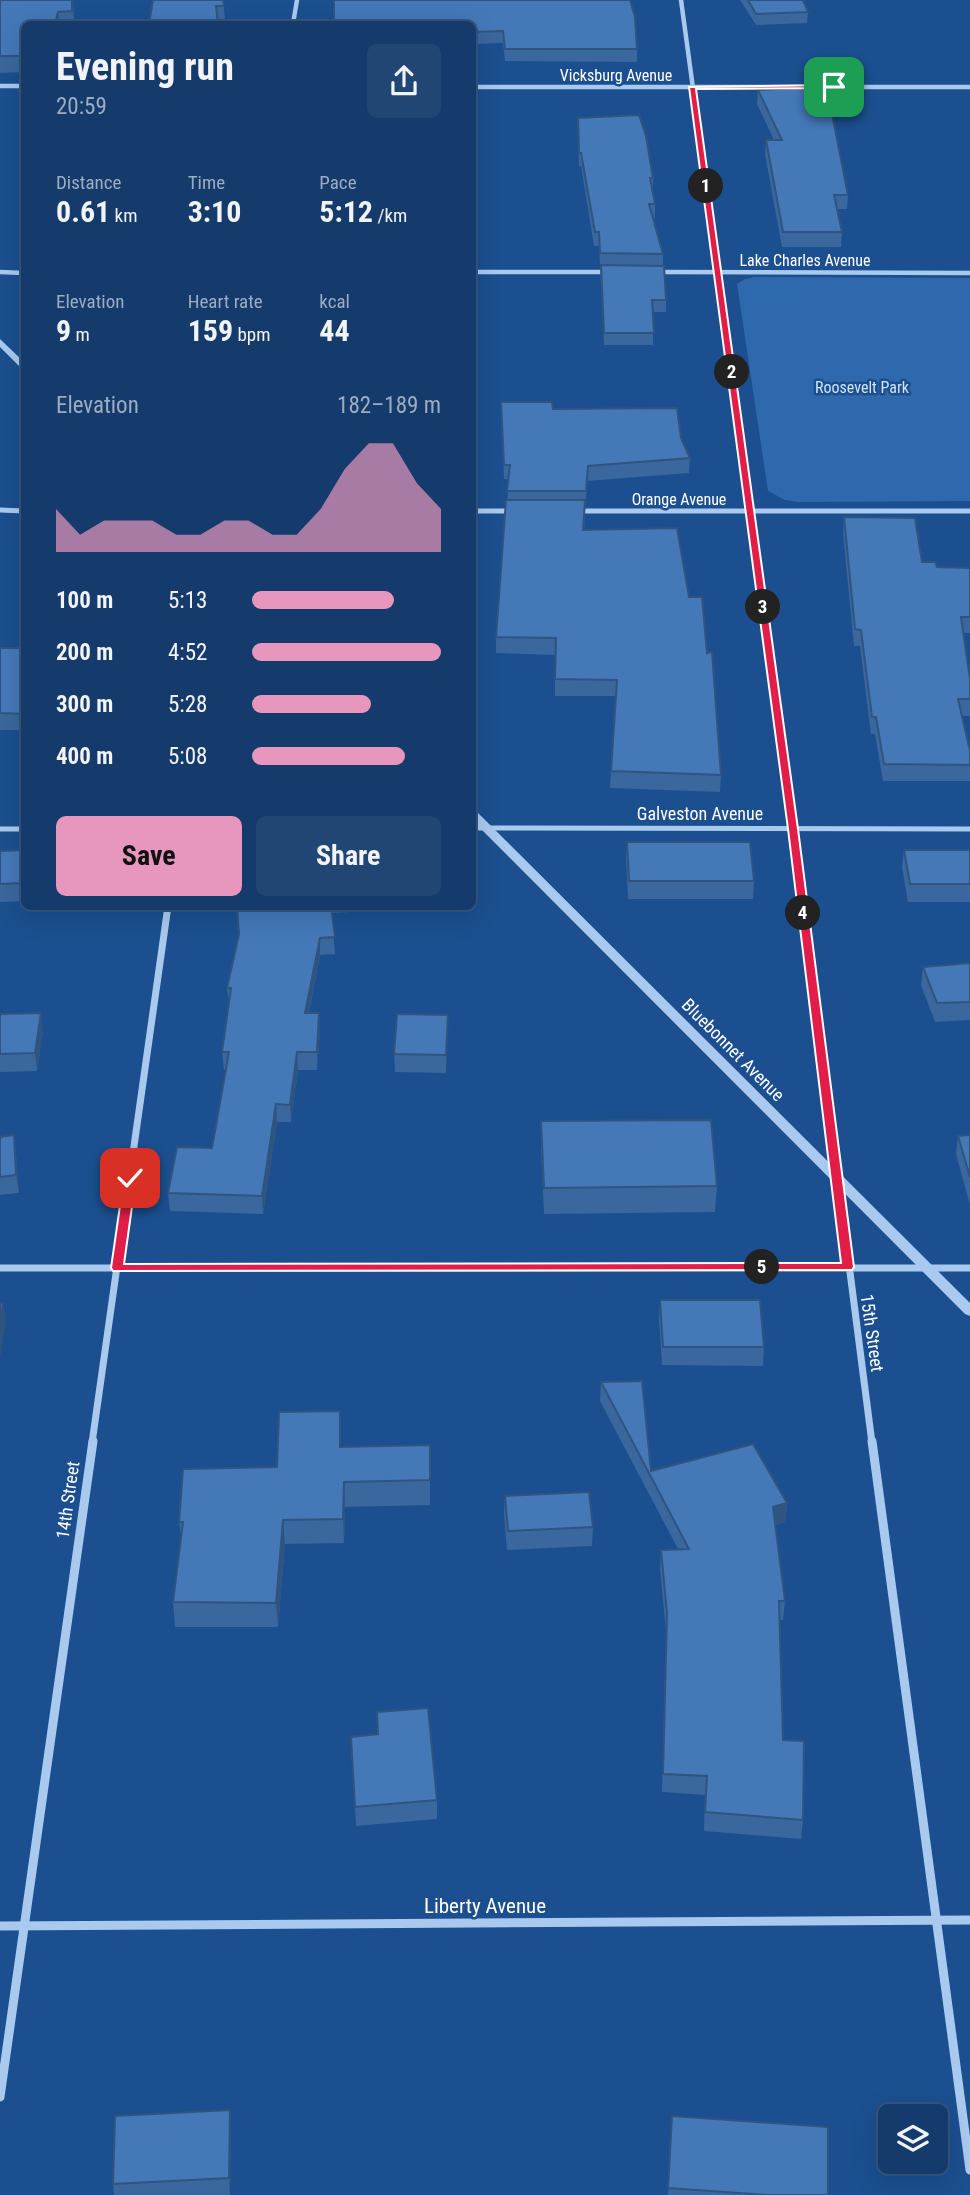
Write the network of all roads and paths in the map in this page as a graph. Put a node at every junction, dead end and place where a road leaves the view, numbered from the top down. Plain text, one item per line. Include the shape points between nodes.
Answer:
1 (297, 0) edge
2 (681, 0) edge
3 (294, 21) edge
4 (0, 86) edge
5 (21, 86) edge
6 (693, 87) junction
7 (970, 87) edge
8 (476, 88) edge
9 (0, 272) edge
10 (21, 272) edge
11 (476, 272) edge
12 (622, 272) edge
13 (649, 272) edge
14 (718, 272) junction
15 (970, 273) edge
16 (0, 342) edge
17 (21, 363) edge
18 (0, 510) edge
19 (21, 510) edge
20 (476, 511) edge
21 (518, 511) edge
22 (573, 511) edge
23 (750, 511) junction
24 (970, 511) edge
25 (476, 817) edge
26 (476, 828) edge
27 (486, 828) junction
28 (0, 829) edge
29 (21, 829) edge
30 (793, 829) junction
31 (970, 829) edge
32 (167, 910) edge
33 (837, 1178) junction
34 (848, 1267) junction
35 (0, 1268) edge
36 (117, 1268) junction
37 (927, 1268) junction
38 (970, 1268) edge
39 (970, 1311) edge
40 (937, 1920) junction
41 (970, 1920) edge
42 (0, 1926) edge
43 (23, 1926) junction
44 (0, 2097) edge
45 (970, 2170) edge

1 - 3 street
2 - 6 street, 15th Street
4 - 5 street
6 - 7 street, Vicksburg Avenue
6 - 8 street, Vicksburg Avenue
6 - 14 street, 15th Street
9 - 10 street
11 - 12 street
13 - 14 street, Lake Charles Avenue
14 - 15 street, Lake Charles Avenue
14 - 23 street, 15th Street
16 - 17 street
18 - 19 street
20 - 21 street
22 - 23 street, Orange Avenue
23 - 24 street, Orange Avenue
23 - 30 street, 15th Street
25 - 27 street, Bluebonnet Avenue
26 - 27 street, Galveston Avenue
27 - 30 street, Galveston Avenue
27 - 33 street, Bluebonnet Avenue
28 - 29 street
30 - 31 street, Galveston Avenue
30 - 33 street, 15th Street
32 - 36 street, 14th Street
33 - 34 street, 15th Street
33 - 37 street, Bluebonnet Avenue
34 - 36 street
34 - 37 street
34 - 40 street, 15th Street
35 - 36 street
36 - 43 street, 14th Street
37 - 38 street
37 - 39 street, Bluebonnet Avenue
40 - 41 street, Liberty Avenue
40 - 43 street, Liberty Avenue
40 - 45 street, 15th Street
42 - 43 street, Liberty Avenue
43 - 44 street, 14th Street

